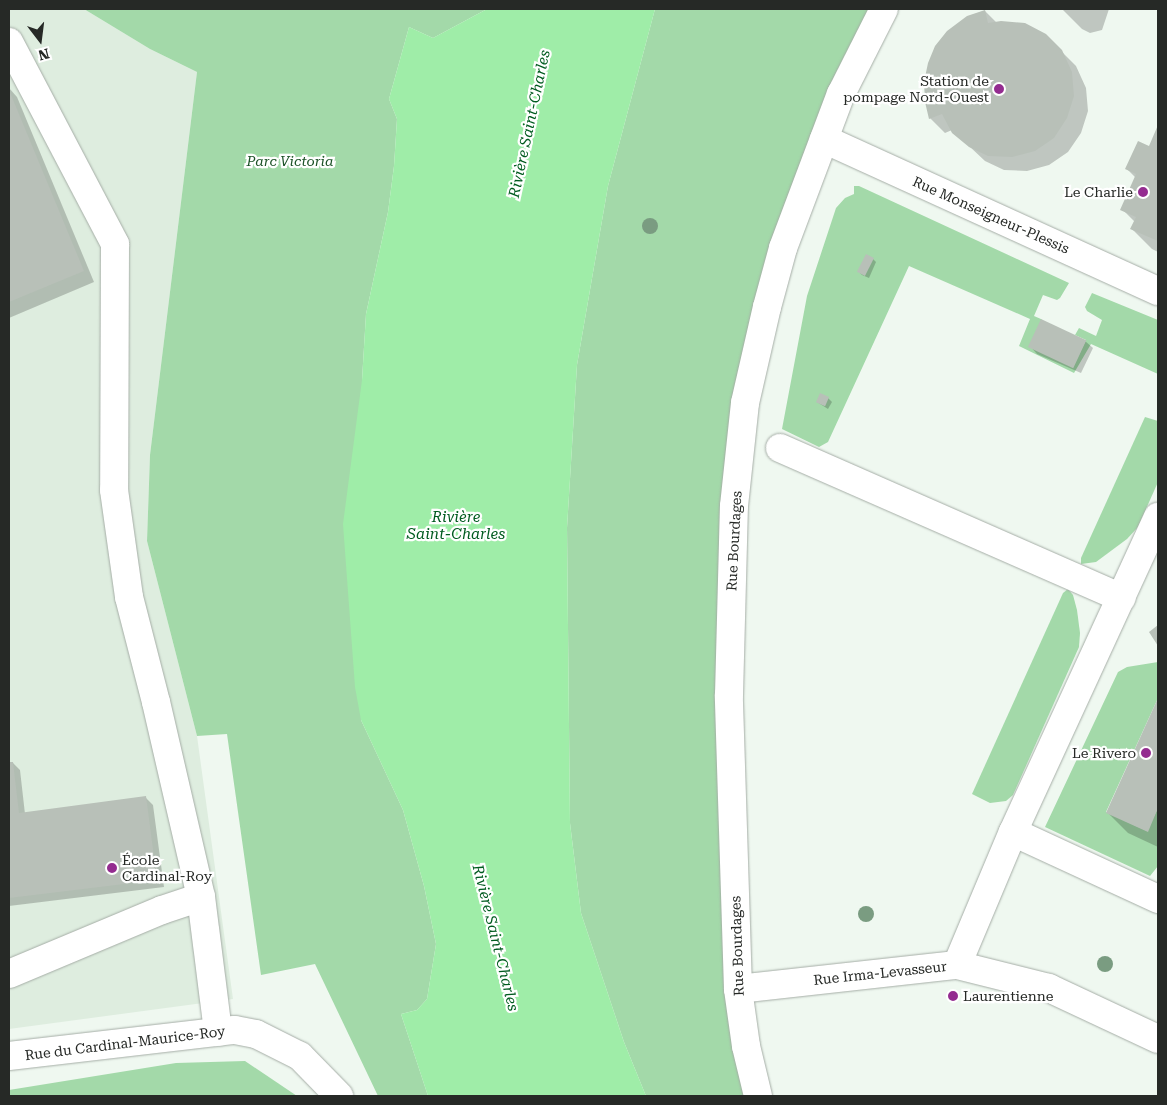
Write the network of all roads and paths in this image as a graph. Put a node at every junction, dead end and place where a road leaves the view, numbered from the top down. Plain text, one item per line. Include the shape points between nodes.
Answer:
1 (884, 9) edge
2 (9, 42) edge
3 (824, 140) junction
4 (1158, 290) edge
5 (780, 448) dead end
6 (1158, 518) edge
7 (1121, 598) junction
8 (1013, 832) junction
9 (201, 897) junction
10 (1158, 899) edge
11 (957, 965) junction
12 (9, 974) edge
13 (738, 989) junction
14 (218, 1032) junction
15 (1158, 1039) edge
16 (9, 1056) edge
17 (339, 1096) edge
18 (758, 1096) edge

1 - 3 street, Rue Bourdages via 841,94
2 - 9 street via 115,244 114,490 129,597
3 - 4 street, Rue Monseigneur-Plessis
3 - 13 street, Rue Bourdages via 783,248 767,308 746,403 734,506 729,695
5 - 7 street
6 - 7 street
7 - 8 street
8 - 10 street
8 - 11 street
9 - 12 street
9 - 14 street
11 - 13 street, Rue Irma-Levasseur
11 - 15 street, Rue Irma-Levasseur via 1049,988
13 - 18 street, Rue Bourdages via 746,1046
14 - 16 street, Rue du Cardinal-Maurice-Roy
14 - 17 street, Rue du Cardinal-Maurice-Roy via 235,1030 256,1034 279,1044 300,1056

